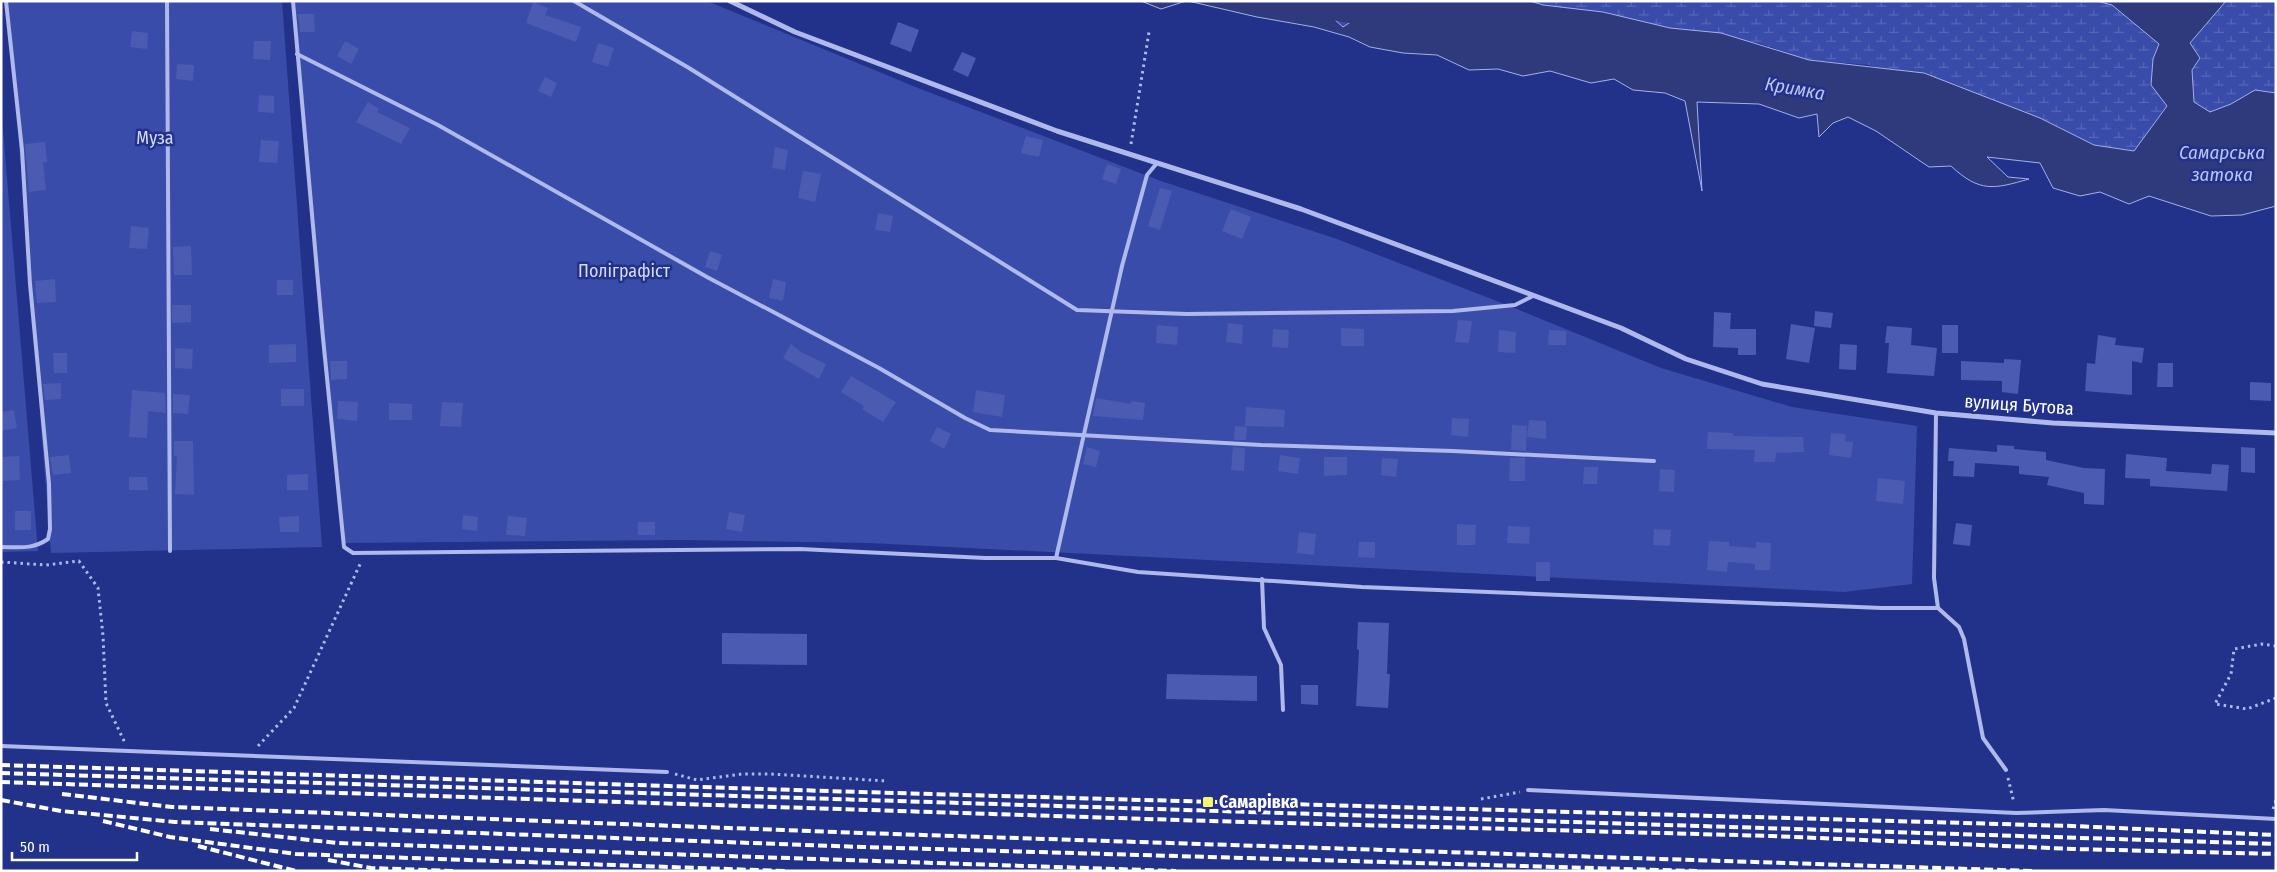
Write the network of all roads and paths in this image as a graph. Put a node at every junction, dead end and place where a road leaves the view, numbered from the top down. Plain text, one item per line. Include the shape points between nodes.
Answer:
1 (6, 1) edge
2 (167, 1) edge
3 (293, 1) edge
4 (574, 1) edge
5 (730, 1) edge
6 (1148, 32) dead end
7 (297, 54) junction
8 (1130, 155) junction
9 (1157, 164) junction
10 (1533, 296) junction
11 (1112, 311) junction
12 (1936, 413) junction
13 (2276, 433) edge
14 (1083, 436) junction
15 (1654, 461) dead end
16 (1, 547) edge
17 (170, 551) dead end
18 (366, 552) junction
19 (1056, 558) junction
20 (1, 562) edge
21 (1262, 579) junction
22 (1938, 608) junction
23 (2276, 646) edge
24 (2276, 698) edge
25 (1283, 710) dead end
26 (1, 746) edge
27 (130, 752) junction
28 (248, 757) junction
29 (2006, 770) joint
30 (667, 772) joint
31 (887, 781) dead end
32 (1528, 790) joint
33 (1481, 799) dead end
34 (2016, 813) junction
35 (2276, 819) edge

1 - 16 lane via 22,150 50,529 48,539 41,544 29,548
2 - 17 lane
3 - 7 lane
4 - 11 lane via 689,68 1077,310
5 - 8 street, вулиця Бутова via 795,32 1057,131
6 - 8 path
7 - 14 lane via 438,124 707,278 879,368 965,418 990,430
7 - 18 lane via 344,547 354,553
8 - 9 street, вулиця Бутова
9 - 10 street, вулиця Бутова via 1301,209
9 - 11 lane via 1147,175
10 - 11 lane via 1515,305 1453,311 1187,314
10 - 12 street, вулиця Бутова via 1621,328 1686,359 1762,384
11 - 14 lane
12 - 13 street, вулиця Бутова via 2053,423
12 - 22 lane via 1934,578
14 - 15 lane
14 - 19 lane
18 - 19 lane via 800,549
18 - 28 path via 294,708
19 - 21 lane via 1138,572
20 - 27 path via 46,565 79,560 98,588 104,636 106,704
21 - 22 lane via 1524,594
21 - 25 lane via 1264,628 1281,665
22 - 29 lane via 1959,627 1984,738
23 - 24 path via 2262,644 2234,649 2231,674 2215,704 2247,709
26 - 27 lane
27 - 28 lane
28 - 30 lane
29 - 34 path
30 - 31 path via 698,780 771,774
32 - 33 path
32 - 34 lane
34 - 35 lane via 2104,810

